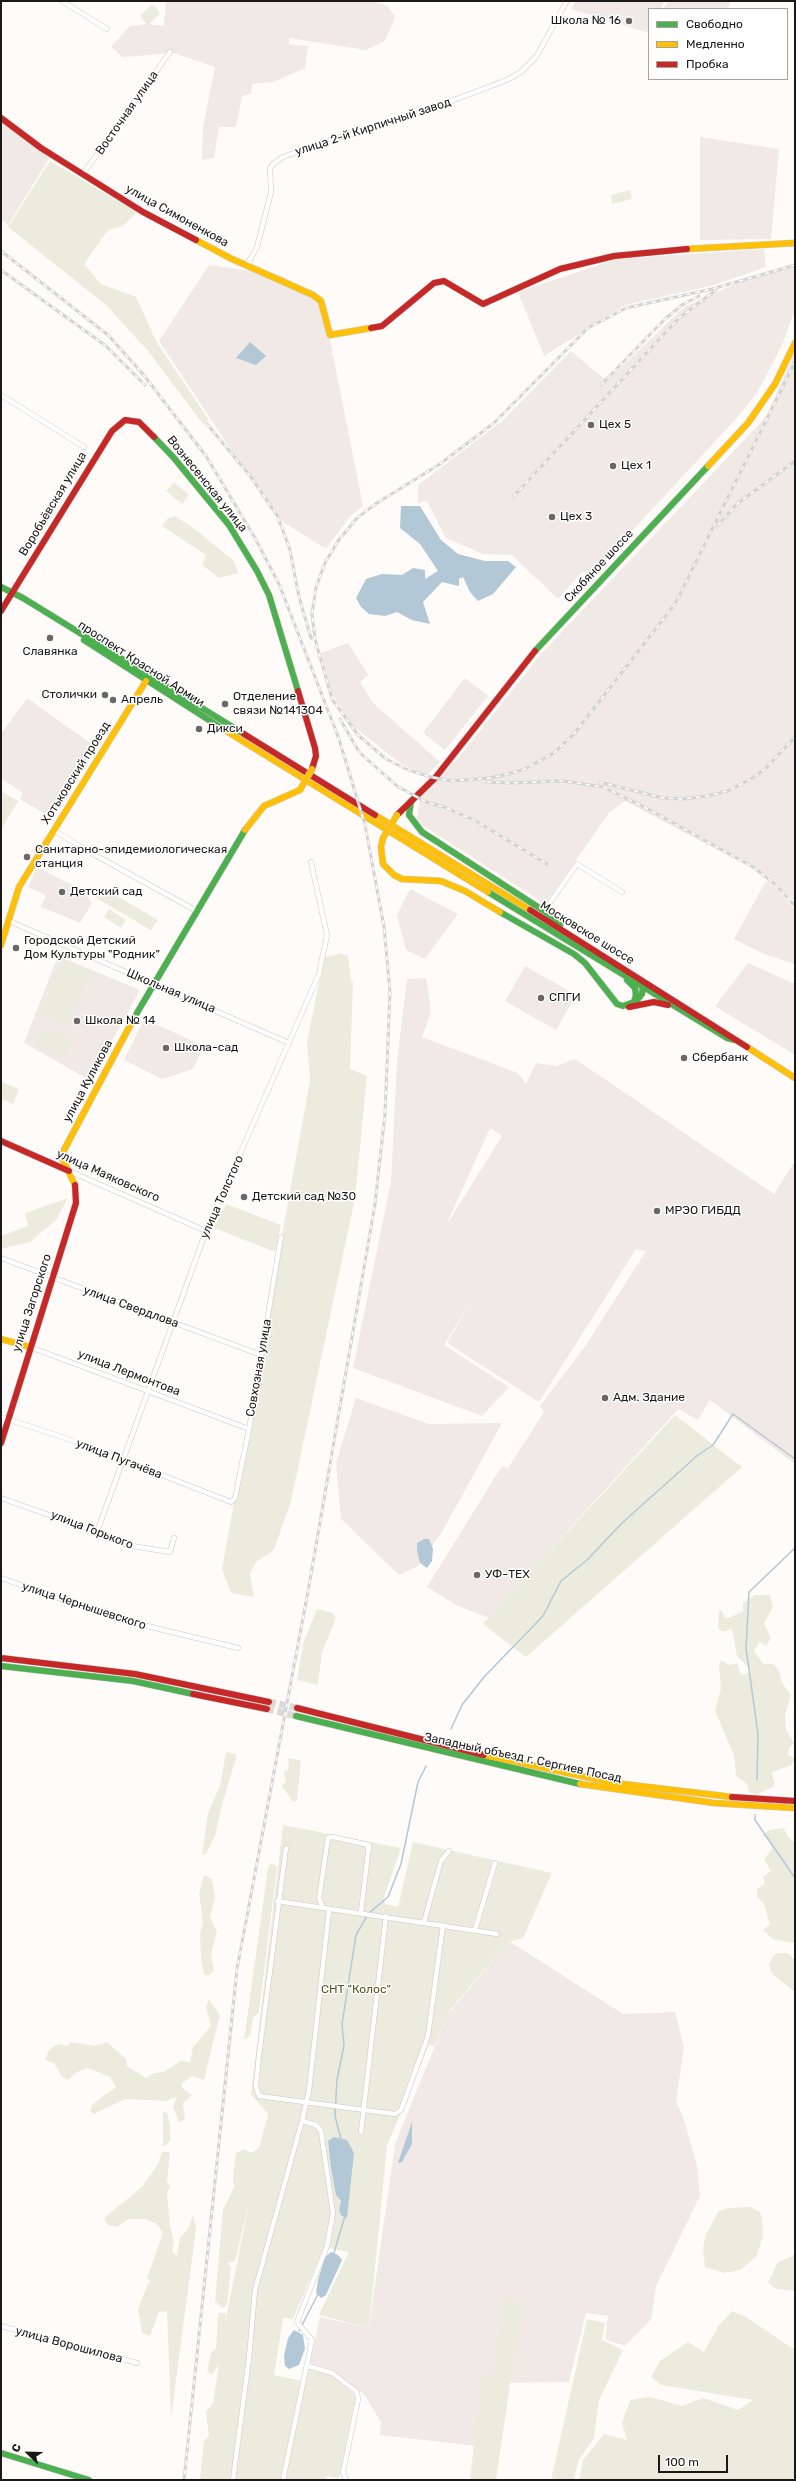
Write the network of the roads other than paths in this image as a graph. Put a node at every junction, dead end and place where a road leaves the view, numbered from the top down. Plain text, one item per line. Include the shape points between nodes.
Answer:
1 (62, 1) edge
2 (567, 1) edge
3 (106, 29) dead end
4 (170, 52) dead end
5 (1, 118) edge
6 (83, 174) junction
7 (795, 243) edge
8 (247, 265) junction
9 (795, 342) edge
10 (1, 395) edge
11 (133, 419) joint
12 (84, 447) dead end
13 (1, 587) edge
14 (12, 594) junction
15 (1, 611) edge
16 (146, 681) junction
17 (297, 791) joint
18 (412, 800) junction
19 (54, 830) junction
20 (383, 838) joint
21 (425, 846) joint
22 (422, 852) joint
23 (311, 862) dead end
24 (622, 892) dead end
25 (544, 911) junction
26 (194, 913) junction
27 (10, 920) junction
28 (1, 945) edge
29 (589, 946) junction
30 (618, 972) junction
31 (153, 983) junction
32 (643, 984) junction
33 (623, 1006) junction
34 (680, 1009) junction
35 (736, 1041) junction
36 (289, 1043) junction
37 (795, 1078) edge
38 (1, 1141) edge
39 (68, 1171) junction
40 (206, 1231) junction
41 (282, 1237) dead end
42 (1, 1258) edge
43 (53, 1278) junction
44 (173, 1322) junction
45 (1, 1339) edge
46 (30, 1347) junction
47 (261, 1355) junction
48 (148, 1392) junction
49 (1, 1416) edge
50 (8, 1419) junction
51 (249, 1429) junction
52 (1, 1443) edge
53 (124, 1461) junction
54 (1, 1498) edge
55 (235, 1498) joint
56 (98, 1532) junction
57 (174, 1538) dead end
58 (1, 1578) edge
59 (238, 1648) dead end
60 (1, 1658) edge
61 (1, 1666) edge
62 (269, 1702) tunnel mouth
63 (297, 1708) tunnel mouth
64 (267, 1709) tunnel mouth
65 (296, 1716) tunnel mouth
66 (795, 1801) edge
67 (795, 1808) edge
68 (286, 1848) dead end
69 (449, 1851) dead end
70 (495, 1863) dead end
71 (278, 1901) junction
72 (323, 1907) junction
73 (329, 1910) junction
74 (361, 1912) junction
75 (386, 1916) junction
76 (424, 1922) junction
77 (443, 1925) junction
78 (475, 1930) junction
79 (497, 1934) dead end
80 (306, 2102) junction
81 (364, 2110) junction
82 (302, 2121) junction
83 (361, 2132) dead end
84 (1, 2326) edge
85 (137, 2363) dead end
86 (308, 2366) junction
87 (1, 2453) edge
88 (89, 2480) edge
89 (233, 2480) edge
90 (283, 2480) edge
91 (346, 2480) edge

1 - 3 street
2 - 8 street, улица 2-й Кирпичный завод via 536,58 521,72 507,80 414,115 324,142 283,157 273,164 270,168 271,192 257,247
4 - 6 street, Восточная улица
5 - 6 main road, улица Симоненкова via 41,148
6 - 8 main road, улица Симоненкова via 143,212
7 - 8 main road, улица Симоненкова via 650,251 614,256 560,269 483,304 444,280 434,283 382,326 330,335 321,301
9 - 18 main road, Скобяное шоссе via 775,384 748,423 538,648 450,760
10 - 12 street
11 - 14 main road, Воробьёвская улица via 118,424 94,457
11 - 17 main road, Вознесенская улица, bridge via 174,458 229,524 269,595 315,748 316,756 312,769
13 - 14 main road, проспект Красной Армии
14 - 15 main road, Воробьёвская улица
14 - 16 main road, проспект Красной Армии
14 - 21 main road, проспект Красной Армии
16 - 19 main road, Хотьковский проезд
16 - 22 main road, проспект Красной Армии
17 - 26 main road, улица Куликова via 264,806 255,815
18 - 20 main road, Скобяное шоссе, bridge via 397,815
18 - 25 main road via 409,816 422,832
19 - 26 street
19 - 27 main road, Хотьковский проезд via 19,888
20 - 33 main road, Московское шоссе via 383,864 394,875 402,879 441,881 465,891 574,954 585,963 617,1004
21 - 29 main road, Московское шоссе
22 - 30 main road, Московское шоссе
23 - 36 street, улица Толстого via 327,935 319,974
24 - 25 street via 577,864
25 - 29 main road
26 - 31 main road, улица Куликова
27 - 28 main road, Хотьковский проезд
27 - 31 street, Школьная улица
29 - 32 main road, Московское шоссе
30 - 32 main road, Московское шоссе
30 - 33 main road, Московское шоссе via 637,992 634,1002
31 - 36 street, Школьная улица
31 - 39 main road, улица Куликова via 64,1150 62,1158
32 - 33 main road via 639,1001
32 - 34 main road, Московское шоссе
32 - 35 main road, Московское шоссе via 729,1034
33 - 34 main road via 654,1002
34 - 35 main road, Московское шоссе
35 - 37 main road, Московское шоссе
36 - 40 street, улица Толстого
38 - 39 main road, улица Маяковского
39 - 40 street, улица Маяковского
39 - 43 main road, улица Загорского via 76,1186 76,1204
40 - 44 street, улица Толстого
41 - 47 street, Совхозная улица
42 - 43 street, улица Свердлова
43 - 44 street, улица Свердлова
43 - 46 main road, улица Загорского
44 - 47 street, улица Свердлова
44 - 48 street, улица Толстого
45 - 46 main road, улица Лермонтова
46 - 48 street, улица Лермонтова
46 - 50 main road, улица Загорского
47 - 51 street, Совхозная улица
48 - 51 street, улица Лермонтова
48 - 53 street, улица Толстого
49 - 50 street, улица Пугачёва
50 - 52 main road, улица Загорского
50 - 53 street, улица Пугачёва
51 - 55 street, Совхозная улица
53 - 55 street, улица Пугачёва via 231,1502
53 - 56 street, улица Толстого
54 - 56 street, улица Горького
56 - 57 street, улица Горького via 126,1545 170,1552
58 - 59 street, улица Чернышевского via 131,1623
60 - 62 main road via 135,1674
61 - 64 main road via 133,1681
63 - 66 main road, Западный объезд г. Сергиев Посад via 503,1760 606,1781 714,1796
65 - 67 main road, Западный объезд г. Сергиев Посад via 567,1782 714,1804
68 - 71 street
69 - 76 street via 441,1861
70 - 78 street
71 - 72 street
71 - 80 street via 259,2055 257,2092 263,2097
72 - 73 street
72 - 74 street via 319,1899 320,1891 328,1838 333,1837 369,1845
73 - 74 street
73 - 80 street
74 - 75 street
75 - 76 street
75 - 81 street
76 - 77 street
77 - 78 street
77 - 81 street via 428,2036 401,2110 395,2114
78 - 79 street
80 - 81 street
80 - 82 street
81 - 83 street
82 - 86 street via 316,2126 321,2131 333,2214 327,2246 297,2322 312,2340
82 - 89 street via 255,2290
84 - 85 street, улица Ворошилова
86 - 90 street
86 - 91 street via 332,2373 357,2392 358,2400 343,2472
87 - 88 main road

